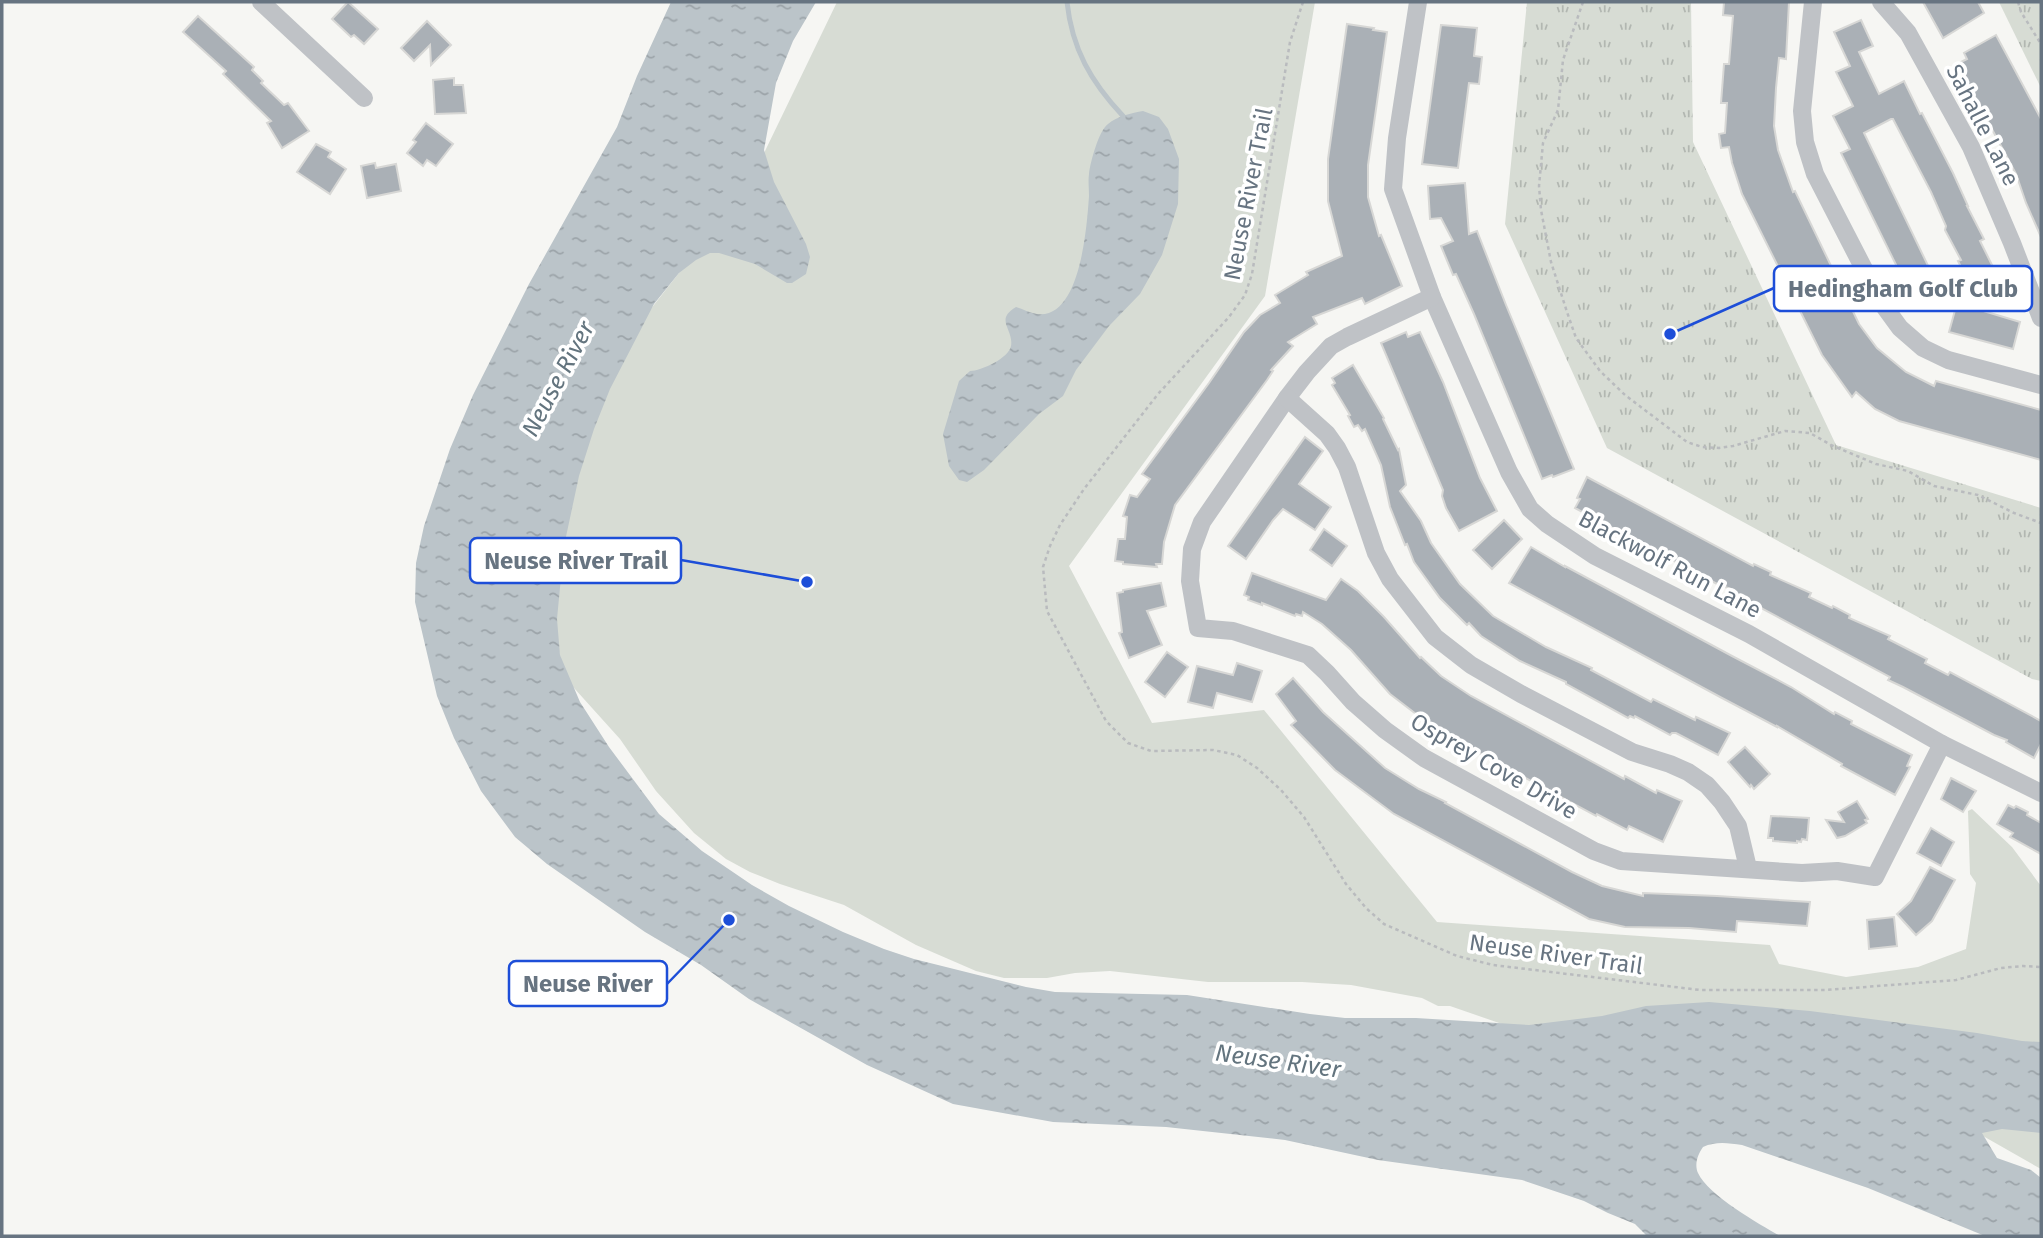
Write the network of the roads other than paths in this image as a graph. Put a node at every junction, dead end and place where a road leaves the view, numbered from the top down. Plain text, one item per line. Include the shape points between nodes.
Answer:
1 (1418, 2) edge
2 (1813, 2) edge
3 (1881, 2) edge
4 (268, 4) edge
5 (364, 98) dead end
6 (1432, 298) junction
7 (2041, 318) edge
8 (2041, 385) edge
9 (1287, 398) junction
10 (1942, 744) junction
11 (2041, 793) edge
12 (1748, 868) junction

1 - 6 street, Blackwolf Run Lane via 1393,189
2 - 8 street via 1802,111 1805,142 1815,174 1881,302 1923,348 1948,360
3 - 7 street, Sahalle Lane via 1908,33 1971,147
4 - 5 street
6 - 9 street, Osprey Cove Drive via 1331,346
6 - 10 street, Blackwolf Run Lane via 1509,472 1530,509 1546,524 1595,556 1749,634
9 - 12 street via 1337,448 1376,554 1435,637 1521,694 1707,785 1738,826
9 - 12 street, Osprey Cove Drive via 1202,522 1192,550 1190,581 1198,628 1233,631 1308,655 1353,702 1424,758 1594,851 1621,861
10 - 11 street, Blackwolf Run Lane
10 - 12 street, Osprey Cove Drive via 1875,877

